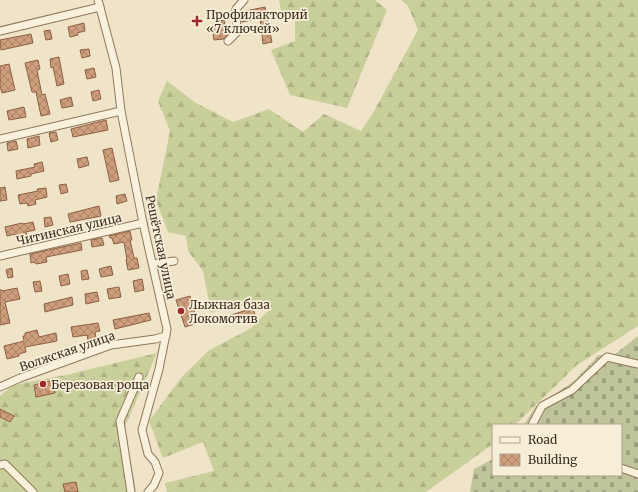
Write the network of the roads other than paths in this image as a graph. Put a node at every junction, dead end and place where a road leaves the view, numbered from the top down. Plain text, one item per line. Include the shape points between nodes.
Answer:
1 (244, 0) edge
2 (99, 3) edge
3 (0, 31) edge
4 (228, 41) dead end
5 (121, 111) junction
6 (0, 139) edge
7 (143, 223) junction
8 (0, 256) edge
9 (174, 261) dead end
10 (153, 264) junction
11 (166, 336) junction
12 (638, 364) edge
13 (139, 377) dead end
14 (0, 387) edge
15 (533, 424) edge
16 (0, 465) edge
17 (622, 468) edge
18 (638, 474) edge
19 (33, 492) edge
20 (131, 492) edge
21 (148, 492) edge

1 - 4 street via 236,8 237,32
2 - 3 street
2 - 5 street, Решётская улица via 116,68
5 - 6 street
5 - 7 street, Решётская улица
7 - 8 street, Читинская улица
7 - 10 street, Решётская улица
9 - 10 street
10 - 11 street, Решётская улица via 167,330
11 - 14 street, Волжская улица via 111,345
11 - 21 street, Решётская улица via 142,430 148,454 155,462 159,473
12 - 15 street via 607,357 572,390 542,406
13 - 20 street via 120,421
16 - 19 street via 5,464
17 - 18 street

